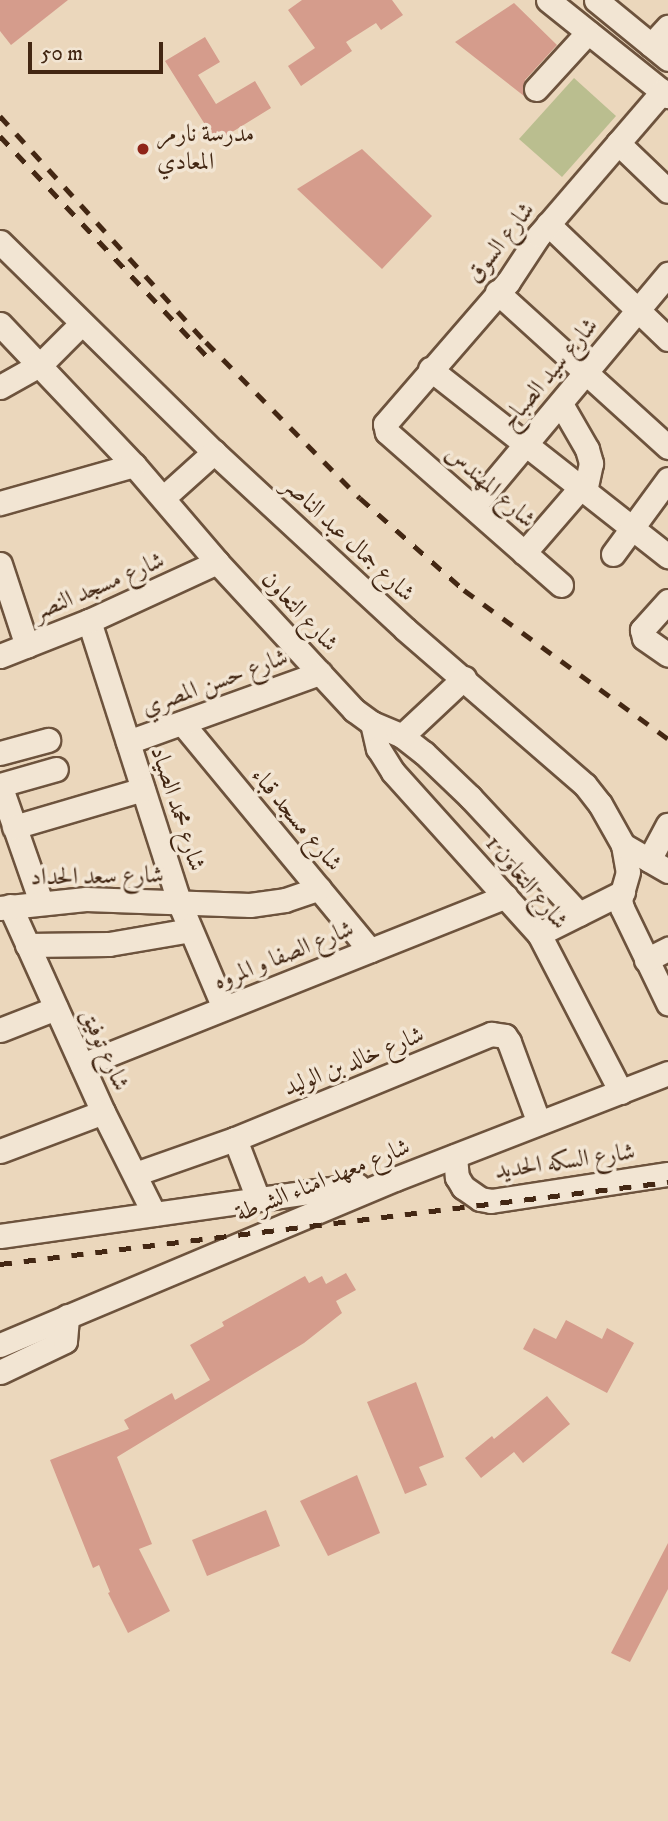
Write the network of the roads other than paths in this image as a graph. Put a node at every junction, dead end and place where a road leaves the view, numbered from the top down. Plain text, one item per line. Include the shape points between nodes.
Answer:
1 (548, 0) edge
2 (596, 0) edge
3 (668, 27) edge
4 (588, 32) junction
5 (660, 52) edge
6 (536, 89) dead end
7 (665, 94) edge
8 (618, 143) junction
9 (668, 191) edge
10 (548, 224) junction
11 (4, 253) edge
12 (668, 274) edge
13 (498, 292) junction
14 (638, 310) junction
15 (0, 324) edge
16 (81, 324) junction
17 (668, 339) edge
18 (41, 364) junction
19 (430, 369) junction
20 (586, 372) junction
21 (0, 387) edge
22 (561, 404) junction
23 (385, 428) joint
24 (526, 444) junction
25 (668, 447) edge
26 (214, 452) junction
27 (134, 465) junction
28 (668, 479) edge
29 (583, 489) junction
30 (163, 498) junction
31 (0, 503) edge
32 (473, 507) junction
33 (632, 528) junction
34 (524, 553) junction
35 (613, 554) dead end
36 (668, 556) edge
37 (217, 562) junction
38 (0, 564) edge
39 (561, 585) dead end
40 (668, 601) edge
41 (89, 621) junction
42 (27, 646) junction
43 (0, 656) edge
44 (668, 656) edge
45 (320, 673) junction
46 (464, 678) junction
47 (181, 723) junction
48 (372, 723) junction
49 (402, 736) junction
50 (48, 740) dead end
51 (128, 742) junction
52 (0, 753) edge
53 (56, 769) dead end
54 (0, 788) edge
55 (143, 789) junction
56 (668, 825) edge
57 (15, 827) junction
58 (622, 845) junction
59 (659, 865) edge
60 (319, 888) junction
61 (622, 892) junction
62 (506, 896) junction
63 (41, 902) junction
64 (179, 902) junction
65 (5, 907) edge
66 (579, 914) junction
67 (190, 930) junction
68 (540, 934) junction
69 (27, 945) junction
70 (668, 948) edge
71 (370, 950) junction
72 (646, 960) junction
73 (668, 1003) edge
74 (55, 1008) junction
75 (224, 1008) junction
76 (0, 1030) edge
77 (82, 1065) junction
78 (668, 1073) edge
79 (621, 1092) junction
80 (103, 1112) junction
81 (539, 1123) junction
82 (235, 1139) junction
83 (0, 1151) edge
84 (455, 1156) junction
85 (135, 1174) junction
86 (668, 1174) edge
87 (395, 1179) junction
88 (258, 1199) junction
89 (154, 1214) junction
90 (0, 1236) edge
91 (67, 1316) junction
92 (0, 1345) edge
93 (0, 1372) edge

1 - 4 street
2 - 5 street
3 - 5 street
4 - 6 street
4 - 7 street
7 - 8 street, شارع السوق
8 - 9 street
8 - 10 street, شارع السوق
10 - 13 street, شارع السوق
10 - 14 street
11 - 16 street, شارع جمال عبد الناصر
12 - 14 street, شارع سيد الصباح
13 - 19 street, شارع السوق
13 - 20 street
14 - 17 street
14 - 20 street, شارع سيد الصباح
15 - 18 street, شارع التعاون
16 - 18 street
16 - 26 street, شارع جمال عبد الناصر
18 - 21 street
18 - 27 street, شارع التعاون
19 - 23 street, شارع السوق
19 - 24 street
20 - 22 street, شارع سيد الصباح
20 - 25 street
22 - 24 street, شارع سيد الصباح
22 - 29 street via 587,449 590,477
23 - 32 street, شارع المهندس
24 - 29 street
24 - 32 street, شارع سيد الصباح
26 - 30 street
26 - 46 street, شارع جمال عبد الناصر
27 - 30 street, شارع التعاون
27 - 31 street
28 - 33 street
29 - 33 street
29 - 34 street
30 - 37 street, شارع التعاون
32 - 34 street, شارع المهندس
33 - 35 street
33 - 36 street
34 - 39 street, شارع المهندس
37 - 41 street, شارع مسجد النصر
37 - 45 street, شارع التعاون
38 - 42 street
40 - 44 street via 642,630 644,638
41 - 42 street, شارع مسجد النصر
41 - 51 street, شارع محمد الصياد
42 - 43 street, شارع مسجد النصر
45 - 47 street, شارع حسن المصري
45 - 48 street, شارع التعاون
46 - 49 street
46 - 58 street, شارع جمال عبد الناصر via 569,768 600,804
47 - 51 street, شارع حسن المصري
47 - 60 street, شارع مسجد قباء
48 - 49 street, شارع التعاون
48 - 62 street, شارع التعاون 1 via 378,748 393,772
49 - 66 street, شارع التعاون via 470,797
50 - 52 street
51 - 55 street, شارع محمد الصياد
53 - 54 street
54 - 57 street
55 - 57 street
55 - 64 street, شارع محمد الصياد
56 - 59 street
57 - 63 street
58 - 59 street
58 - 61 street, شارع جمال عبد الناصر via 628,872
60 - 64 street, شارع سعد الحداد via 268,903
60 - 71 street, شارع مسجد قباء
61 - 66 street
61 - 72 street, شارع جمال عبد الناصر via 622,908
62 - 68 street, شارع التعاون 1
62 - 71 street, شارع الصفا و المروه
63 - 64 street, شارع سعد الحداد
63 - 65 street, شارع سعد الحداد
64 - 67 street, شارع محمد الصياد
65 - 69 street, شارع توفيق
66 - 68 street
67 - 69 street via 110,944
67 - 75 street, شارع محمد الصياد
68 - 79 street, شارع التعاون 1
69 - 74 street, شارع توفيق
70 - 72 street
71 - 75 street, شارع الصفا و المروه
72 - 73 street, شارع جمال عبد الناصر
74 - 76 street
74 - 77 street, شارع توفيق
75 - 77 street, شارع الصفا و المروه
77 - 80 street, شارع توفيق
78 - 79 street, شارع معهد امناء الشرطة
79 - 81 street, شارع معهد امناء الشرطة
80 - 83 street
80 - 85 street, شارع توفيق
81 - 82 street, شارع خالد بن الوليد via 509,1042 498,1034
81 - 84 street, شارع معهد امناء الشرطة
82 - 85 street, شارع خالد بن الوليد
82 - 88 street
84 - 86 street, شارع السكه الحديد via 457,1178 463,1187 480,1199 491,1200
84 - 87 street, شارع معهد امناء الشرطة
85 - 89 street, شارع توفيق
87 - 88 street
87 - 91 street, شارع معهد امناء الشرطة
88 - 89 street
89 - 90 street
91 - 92 street, شارع معهد امناء الشرطة
91 - 93 street via 65,1341

